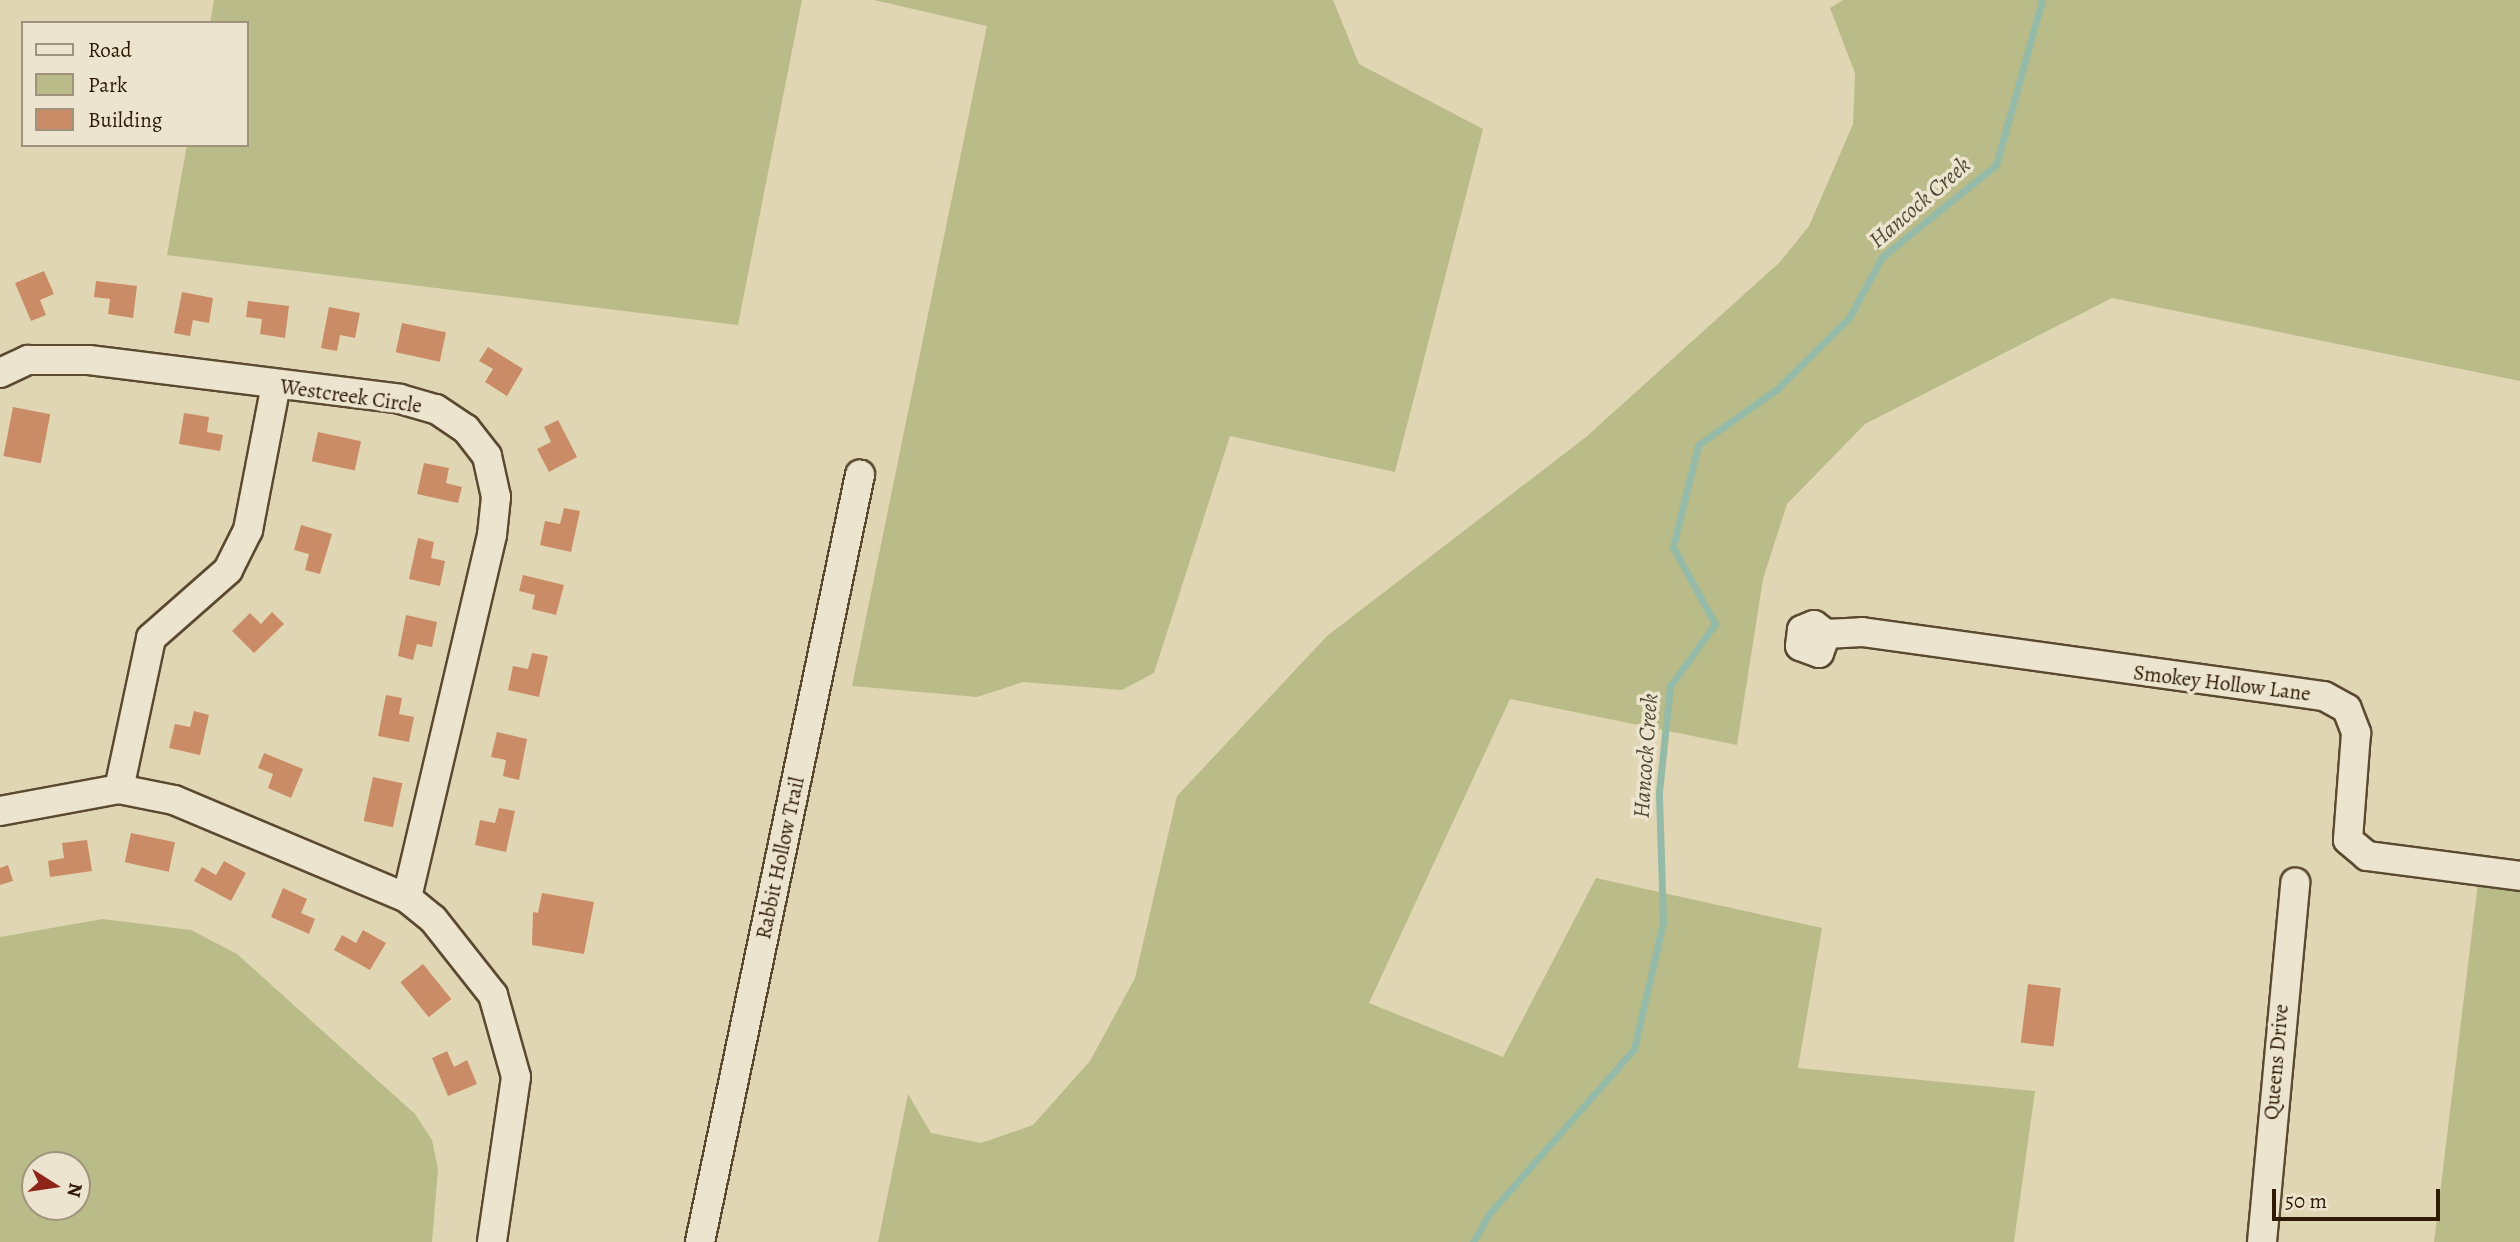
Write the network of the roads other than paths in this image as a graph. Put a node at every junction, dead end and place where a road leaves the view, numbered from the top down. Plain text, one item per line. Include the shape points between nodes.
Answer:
1 (0, 373) edge
2 (276, 385) junction
3 (860, 475) dead end
4 (1826, 634) dead end
5 (119, 789) junction
6 (0, 811) edge
7 (2520, 876) edge
8 (2295, 883) dead end
9 (407, 898) junction
10 (492, 1242) edge
11 (700, 1242) edge
12 (2262, 1242) edge

1 - 2 street, Westcreek Circle via 53,356
2 - 5 street via 248,530 228,570 151,638
2 - 9 street, Westcreek Circle via 400,399 436,409 466,429 487,456 496,498 492,535
3 - 11 street, Rabbit Hollow Trail
4 - 7 street, Smokey Hollow Lane via 1862,632 2324,696 2347,709 2356,733 2348,841 2367,856
5 - 6 street
5 - 9 street via 199,808
8 - 12 street, Queens Drive
9 - 10 street via 473,962 507,1029 516,1105

